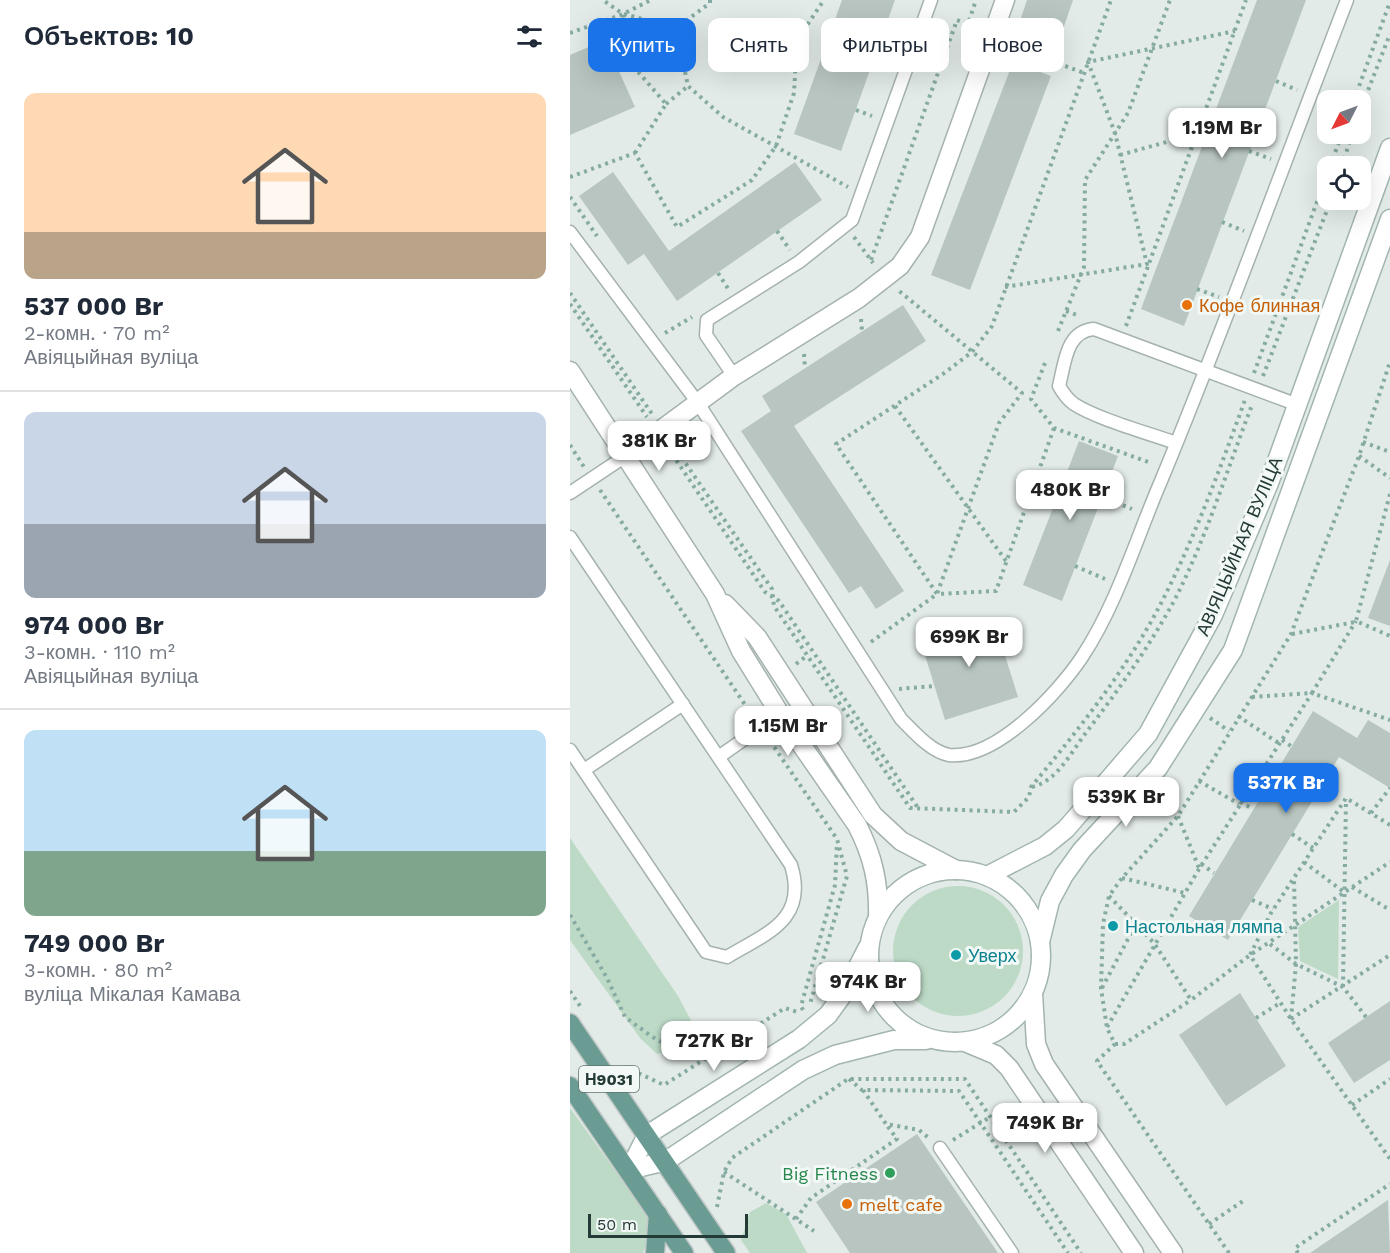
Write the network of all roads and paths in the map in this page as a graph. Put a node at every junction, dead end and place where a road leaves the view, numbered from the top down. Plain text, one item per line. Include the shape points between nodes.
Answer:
1 (603, 0) edge
2 (651, 0) edge
3 (710, 0) edge
4 (824, 0) edge
5 (931, 0) edge
6 (976, 0) edge
7 (1005, 0) edge
8 (1111, 0) edge
9 (1170, 0) edge
10 (1246, 0) edge
11 (1347, 0) edge
12 (1390, 2) edge
13 (623, 14) junction
14 (639, 18) edge
15 (688, 18) edge
16 (999, 18) edge
17 (1234, 31) junction
18 (570, 33) edge
19 (1390, 34) edge
20 (1151, 50) junction
21 (1088, 62) junction
22 (1064, 65) edge
23 (685, 72) edge
24 (980, 72) edge
25 (1084, 73) junction
26 (688, 86) junction
27 (1358, 90) edge
28 (1368, 90) edge
29 (666, 104) junction
30 (1115, 133) junction
31 (1196, 134) junction
32 (776, 146) junction
33 (1390, 148) edge
34 (1249, 151) dead end
35 (635, 153) junction
36 (1120, 155) junction
37 (1284, 164) junction
38 (570, 177) edge
39 (862, 195) junction
40 (1317, 204) edge
41 (1326, 210) edge
42 (1390, 219) edge
43 (1222, 222) dead end
44 (846, 226) junction
45 (777, 231) dead end
46 (570, 232) edge
47 (1257, 235) junction
48 (784, 258) dead end
49 (871, 261) junction
50 (1147, 264) junction
51 (1080, 276) junction
52 (884, 279) junction
53 (739, 286) dead end
54 (1005, 287) junction
55 (1197, 289) dead end
56 (570, 293) edge
57 (721, 298) dead end
58 (1231, 302) junction
59 (570, 304) edge
60 (702, 310) dead end
61 (1124, 332) dead end
62 (1057, 333) dead end
63 (663, 334) dead end
64 (972, 352) junction
65 (1049, 355) dead end
66 (1390, 362) edge
67 (570, 371) edge
68 (1204, 371) junction
69 (734, 376) junction
70 (1254, 388) junction
71 (698, 403) junction
72 (1298, 405) junction
73 (895, 406) junction
74 (1054, 428) junction
75 (660, 431) junction
76 (1363, 442) junction
77 (1176, 443) junction
78 (570, 445) edge
79 (1390, 452) edge
80 (627, 455) junction
81 (1359, 456) junction
82 (1166, 468) junction
83 (592, 478) junction
84 (1390, 478) edge
85 (570, 493) edge
86 (1390, 494) edge
87 (1102, 497) dead end
88 (968, 507) junction
89 (1146, 515) junction
90 (570, 537) edge
91 (1006, 561) junction
92 (1075, 566) dead end
93 (1117, 585) junction
94 (715, 594) junction
95 (937, 594) junction
96 (774, 598) junction
97 (1356, 621) junction
98 (1291, 634) junction
99 (1390, 636) edge
100 (858, 652) junction
101 (934, 686) dead end
102 (882, 690) junction
103 (1312, 693) junction
104 (1251, 697) junction
105 (683, 704) junction
106 (780, 714) junction
107 (1238, 716) junction
108 (1390, 720) edge
109 (761, 728) junction
110 (1281, 742) junction
111 (1291, 746) dead end
112 (570, 750) edge
113 (720, 756) junction
114 (584, 770) junction
115 (1198, 781) junction
116 (1031, 787) junction
117 (1390, 788) edge
118 (1346, 798) junction
119 (1240, 803) junction
120 (1253, 809) dead end
121 (1371, 813) junction
122 (1178, 816) junction
123 (1390, 825) edge
124 (1292, 834) dead end
125 (837, 839) junction
126 (1313, 848) junction
127 (1304, 862) junction
128 (1390, 862) edge
129 (1200, 866) junction
130 (956, 870) junction
131 (1214, 873) dead end
132 (987, 876) junction
133 (1122, 878) junction
134 (1294, 878) junction
135 (1352, 887) junction
136 (1185, 892) junction
137 (1344, 892) junction
138 (1109, 896) junction
139 (1252, 900) dead end
140 (1273, 909) junction
141 (1390, 910) edge
142 (570, 915) edge
143 (878, 917) junction
144 (1137, 922) junction
145 (1294, 926) junction
146 (1041, 942) junction
147 (870, 943) junction
148 (1154, 943) junction
149 (1270, 944) junction
150 (1250, 955) junction
151 (1390, 955) edge
152 (1296, 964) junction
153 (1344, 987) junction
154 (1101, 988) junction
155 (570, 992) edge
156 (1033, 993) junction
157 (1191, 1000) junction
158 (1280, 1003) junction
159 (583, 1010) dead end
160 (807, 1016) junction
161 (1366, 1017) dead end
162 (1256, 1018) dead end
163 (1291, 1019) junction
164 (570, 1023) edge
165 (1107, 1028) junction
166 (933, 1040) junction
167 (965, 1042) junction
168 (1115, 1044) junction
169 (712, 1055) junction
170 (622, 1066) dead end
171 (848, 1079) junction
172 (1390, 1079) edge
173 (570, 1086) edge
174 (862, 1090) junction
175 (1352, 1105) junction
176 (990, 1117) junction
177 (980, 1122) junction
178 (886, 1124) junction
179 (647, 1135) junction
180 (940, 1148) junction
181 (1390, 1158) edge
182 (666, 1161) junction
183 (629, 1170) junction
184 (1390, 1184) edge
185 (1243, 1200) dead end
186 (658, 1214) junction
187 (796, 1219) junction
188 (1209, 1224) junction
189 (814, 1231) dead end
190 (655, 1253) edge
191 (684, 1253) edge
192 (726, 1253) edge
193 (1012, 1253) edge
194 (1068, 1253) edge
195 (1081, 1253) edge
196 (1134, 1253) edge
197 (1173, 1253) edge
198 (1229, 1253) edge
199 (1298, 1253) edge

1 - 13 path
2 - 13 path
3 - 15 path
4 - 32 path via 797,40 794,93
5 - 39 lane
6 - 49 path via 968,24 957,20
7 - 16 main road
8 - 21 path
9 - 20 path
10 - 17 path
11 - 37 lane
12 - 27 path
13 - 14 path
13 - 18 path
13 - 29 path via 633,66
17 - 20 path
17 - 31 path
19 - 28 path
20 - 21 path
20 - 30 path via 1128,112
21 - 25 path
21 - 30 path
22 - 25 path
23 - 26 path
24 - 52 main road via 920,237 900,266
25 - 54 path
26 - 29 path
26 - 32 path via 723,117
29 - 35 path
30 - 36 path
30 - 51 path via 1085,180 1084,267
31 - 36 path
31 - 50 path
32 - 35 path via 752,180 677,227
32 - 39 path
33 - 72 main road, АВІЯЦЫЙНАЯ ВУЛІЦА
34 - 37 path
35 - 38 path
36 - 50 path
37 - 47 lane
39 - 44 lane
40 - 70 path
41 - 70 path
42 - 146 main road, АВІЯЦЫЙНАЯ ВУЛІЦА via 1233,650 1158,768 1082,849 1064,875 1050,901
43 - 47 path
44 - 49 path
44 - 69 lane via 799,262 707,320 706,334
45 - 48 path via 792,253
46 - 71 lane
47 - 58 lane
49 - 52 path
50 - 51 path
50 - 61 path
51 - 54 path
51 - 62 path
52 - 64 path
52 - 69 main road
53 - 57 path
54 - 64 path via 992,326
55 - 58 path
56 - 75 path
58 - 68 lane
59 - 75 path
60 - 63 path
64 - 73 path
64 - 88 path via 1022,393 999,423
65 - 74 path via 1031,399
66 - 76 path
67 - 80 main road
68 - 70 lane
68 - 77 lane
68 - 77 lane via 1094,329 1074,336 1068,348 1059,386 1074,404
69 - 71 main road
70 - 72 lane
70 - 116 path via 1151,620 1099,703
70 - 116 path via 1202,538 1163,619 1066,760 1047,783
71 - 75 main road
71 - 100 lane
72 - 132 main road, АВІЯЦЫЙНАЯ ВУЛІЦА via 1213,615 1148,734 1066,829 1045,846
73 - 88 path
73 - 95 path via 836,444
74 - 82 path
74 - 91 path
75 - 80 main road
75 - 96 path
75 - 96 path via 765,592
76 - 79 path
76 - 81 path
77 - 82 lane
78 - 83 path
80 - 83 lane
80 - 94 main road
81 - 84 path
81 - 98 path
82 - 89 lane
83 - 85 lane
83 - 109 path
86 - 97 path
87 - 89 path
88 - 91 path
88 - 95 path
89 - 93 lane
90 - 105 lane
91 - 95 path via 996,591
92 - 93 path
93 - 102 lane via 1099,629 1060,684 1006,736 976,751 948,755 920,739 900,719
94 - 106 main road via 741,651
94 - 130 main road via 757,638 873,815 901,840
95 - 100 path
96 - 116 path via 774,606 910,808 1014,812 1029,797
97 - 98 path
97 - 99 path
97 - 103 path
98 - 104 path
100 - 102 lane
101 - 102 path
103 - 104 path
103 - 108 path
103 - 110 path
104 - 107 path
105 - 113 lane
105 - 114 lane
106 - 109 lane
106 - 143 main road via 867,843 879,888
107 - 110 path
107 - 115 path
109 - 113 lane
109 - 125 path
110 - 111 path
110 - 119 path
112 - 114 lane
113 - 114 lane via 791,865 796,882 793,906 783,923 727,957 706,952
115 - 119 path
115 - 122 path
117 - 121 path
118 - 121 path
118 - 126 path
118 - 137 path
119 - 120 path
119 - 129 path
121 - 123 path
122 - 129 path
122 - 133 path
124 - 126 path
125 - 160 path via 835,885 801,1006
125 - 160 path via 847,876
126 - 127 path
127 - 134 path
127 - 137 path
128 - 135 path
129 - 131 path
129 - 136 path
130 - 132 main road
130 - 143 main road via 913,881 895,894
132 - 146 main road via 1023,904
133 - 136 path
133 - 138 path
134 - 140 path
134 - 145 path
135 - 137 path
135 - 141 path
136 - 148 path
137 - 145 path
137 - 153 path
138 - 144 path
138 - 154 path via 1103,924
139 - 140 path
140 - 150 path
142 - 169 path via 625,1017 682,1054
143 - 147 main road
144 - 148 path
144 - 154 path
145 - 149 path
145 - 152 path
146 - 156 main road via 1041,970
147 - 166 main road via 871,976 885,1006 900,1023
147 - 179 main road via 828,1015 799,1039
148 - 157 path
148 - 165 path
149 - 150 path
149 - 152 path
150 - 157 path
150 - 158 path
151 - 153 path
152 - 153 path
152 - 163 path
153 - 161 path
153 - 163 path
154 - 165 path
155 - 159 path
156 - 167 main road via 1006,1026
156 - 197 main road via 1036,1044 1044,1064
157 - 168 path via 1124,1044
158 - 162 path
158 - 163 path
160 - 169 path via 785,1008
163 - 175 path
164 - 179 main road, Н9031
165 - 168 path
166 - 167 main road
166 - 182 main road via 894,1040 833,1056 803,1070
167 - 196 main road via 996,1055 1009,1068
168 - 188 path via 1097,1060
169 - 170 path via 664,1085
171 - 174 path
171 - 176 path via 964,1079
171 - 187 path via 732,1158 724,1172
172 - 175 path
173 - 183 main road, Н9031
174 - 177 path via 959,1091
174 - 178 path
175 - 181 path
176 - 177 path
176 - 195 path
177 - 180 path
177 - 194 path
178 - 180 path via 919,1130
178 - 187 path via 897,1139 811,1198
179 - 182 main road, Н9031
179 - 183 main road
180 - 193 lane
182 - 183 main road
182 - 192 main road, Н9031
183 - 186 main road, Н9031
184 - 199 path via 1295,1248
185 - 188 path
186 - 190 main road
186 - 191 main road, Н9031
187 - 189 path
188 - 198 path

